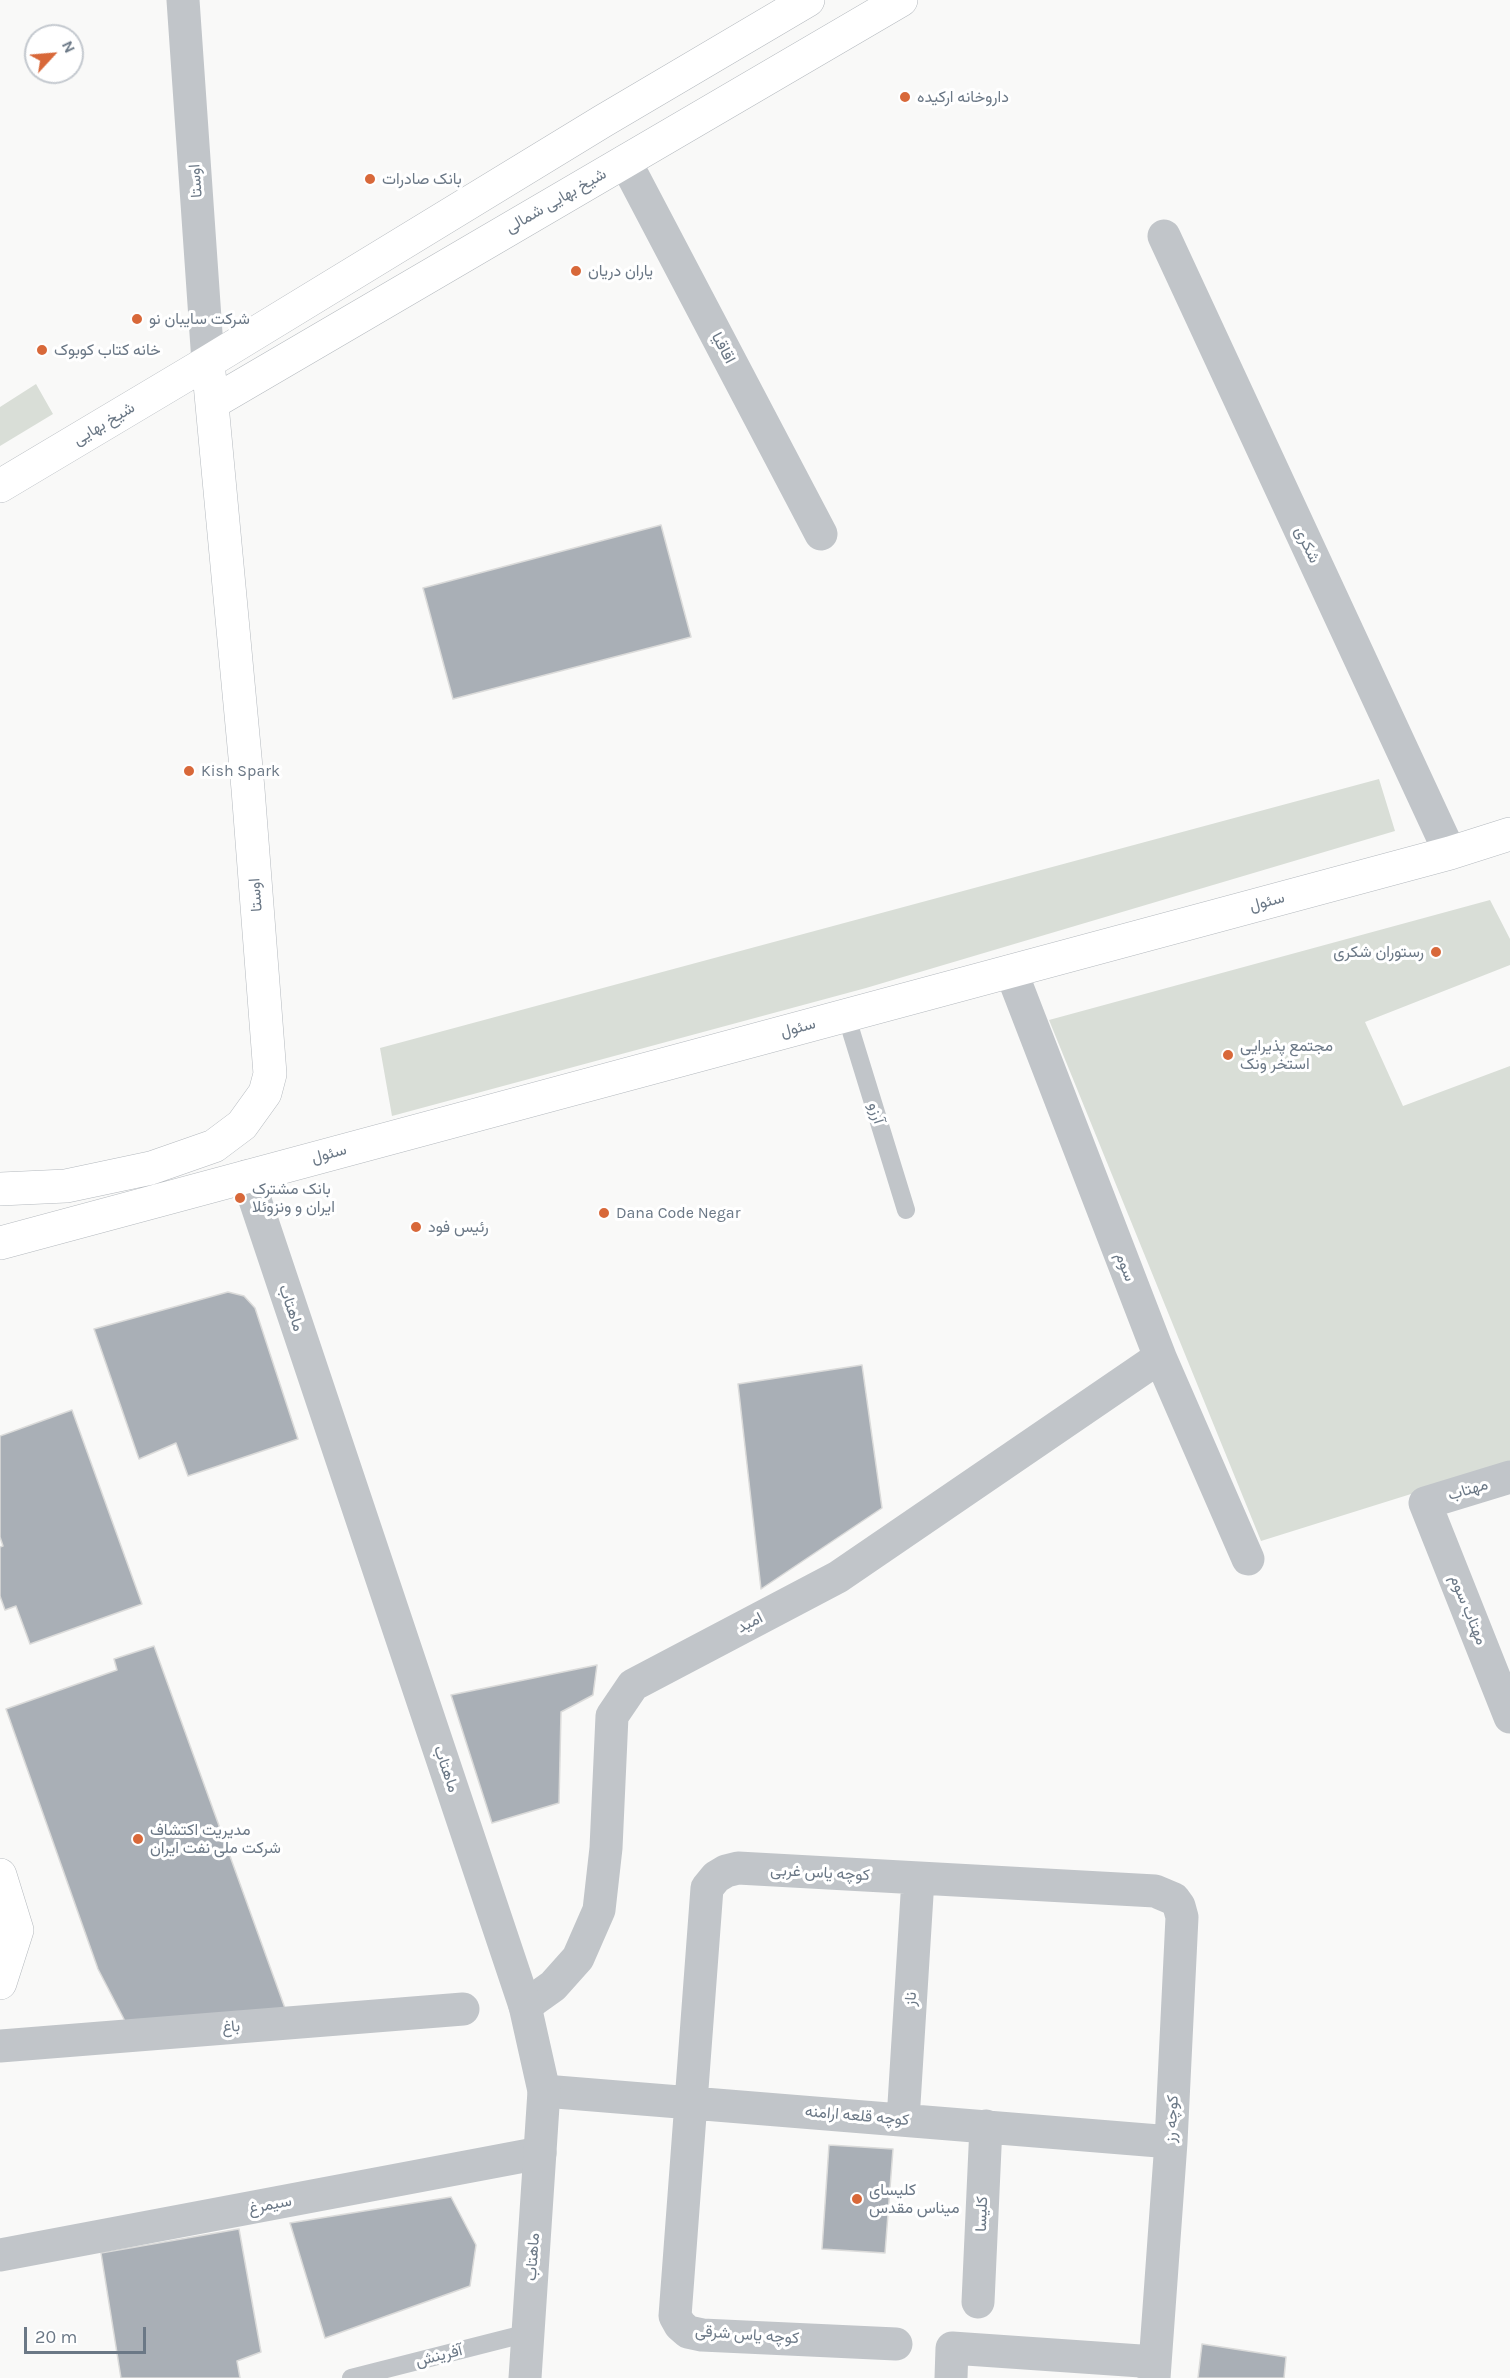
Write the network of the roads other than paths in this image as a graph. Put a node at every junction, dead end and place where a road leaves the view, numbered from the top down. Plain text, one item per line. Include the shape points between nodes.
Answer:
1 (183, 0) edge
2 (808, 0) edge
3 (901, 0) edge
4 (603, 121) junction
5 (625, 161) junction
6 (1164, 237) dead end
7 (208, 362) junction
8 (212, 403) junction
9 (0, 486) edge
10 (821, 534) dead end
11 (1510, 834) edge
12 (1450, 853) junction
13 (1011, 971) junction
14 (846, 1015) junction
15 (247, 1176) junction
16 (0, 1189) edge
17 (906, 1210) dead end
18 (0, 1218) edge
19 (85, 1220) junction
20 (0, 1243) edge
21 (1160, 1357) junction
22 (1510, 1477) edge
23 (1425, 1503) joint
24 (1248, 1559) dead end
25 (1510, 1717) edge
26 (0, 1875) edge
27 (918, 1879) junction
28 (1155, 1892) joint
29 (0, 1977) edge
30 (525, 2006) junction
31 (463, 2009) dead end
32 (0, 2046) edge
33 (544, 2091) junction
34 (692, 2102) junction
35 (903, 2120) junction
36 (986, 2126) junction
37 (1171, 2142) junction
38 (540, 2153) junction
39 (0, 2255) edge
40 (978, 2302) dead end
41 (528, 2333) junction
42 (896, 2344) dead end
43 (951, 2363) edge
44 (1154, 2370) edge
45 (351, 2378) edge
46 (525, 2378) edge

1 - 7 street, اوستا
2 - 4 main road
3 - 5 main road, شیخ بهایی شمالی
4 - 5 main road
4 - 7 main road
5 - 8 main road, شیخ بهایی شمالی
5 - 10 street, اقاقیا
6 - 12 street, شکری
7 - 8 main road, اوستا
7 - 9 main road, شیخ بهایی
8 - 16 main road, اوستا via 270,1074 265,1093 242,1125 214,1146 151,1168 66,1186
11 - 12 main road, سئول
12 - 13 main road, سئول
13 - 14 main road, سئول
13 - 21 street, سوم
14 - 15 main road, سئول
14 - 17 lane, آرزو
15 - 19 main road, سئول
15 - 30 street, ماهتاب
18 - 19 main road, سئول
19 - 20 main road, سئول
21 - 24 street, سوم
21 - 30 street, امید via 838,1577 633,1685 612,1716 599,1910 578,1958 553,1986
22 - 23 street, مهتاب
23 - 25 street, مهتاب سوم
26 - 29 main road via 17,1930
27 - 28 street, کوچه یاس غربی
27 - 34 street, کوچه یاس غربی via 738,1868 716,1877 707,1888
27 - 35 street, ناز
28 - 37 street, کوچه رز via 1174,1899 1182,1917
30 - 33 street, ماهتاب
31 - 32 street, باغ
33 - 34 street, کوچه قلعه ارامنه
33 - 38 street, ماهتاب
34 - 35 street, کوچه قلعه ارامنه
34 - 42 street, کوچه یاس شرقی via 675,2316 680,2325 688,2332 702,2334
35 - 36 street, کوچه قلعه ارامنه
36 - 37 street, کوچه قلعه ارامنه
36 - 40 street, کلیسا
37 - 44 street, کوچه رز
38 - 39 street, سیمرغ
38 - 41 street, ماهتاب
41 - 45 lane, آفرینش
41 - 46 street, ماهتاب
43 - 44 street

